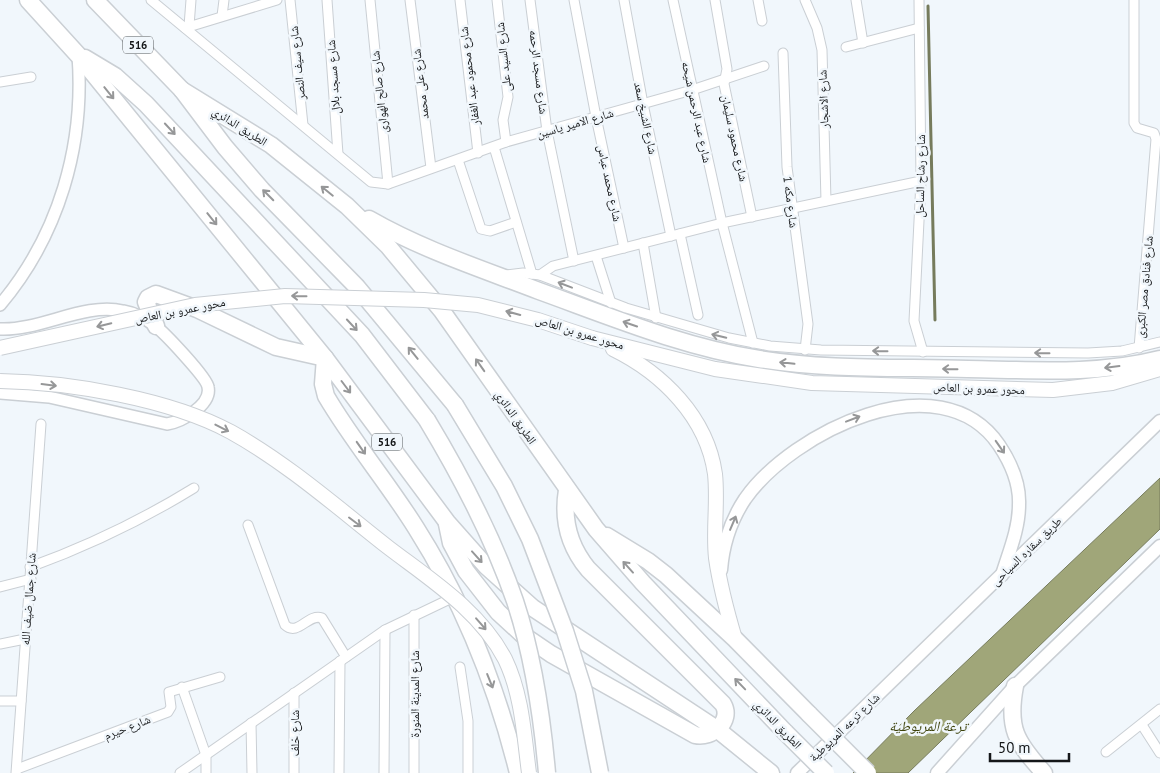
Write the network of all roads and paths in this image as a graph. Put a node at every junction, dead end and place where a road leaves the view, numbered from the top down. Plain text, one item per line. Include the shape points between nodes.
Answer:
1 (28, 0) edge
2 (95, 0) edge
3 (191, 0) edge
4 (224, 0) edge
5 (290, 0) edge
6 (327, 0) edge
7 (370, 0) edge
8 (410, 0) edge
9 (460, 0) edge
10 (497, 0) edge
11 (530, 0) edge
12 (574, 0) edge
13 (624, 0) edge
14 (673, 0) edge
15 (715, 0) edge
16 (758, 0) edge
17 (805, 0) edge
18 (856, 0) edge
19 (919, 0) edge
20 (1134, 0) edge
21 (153, 1) edge
22 (273, 1) edge
23 (222, 16) junction
24 (762, 21) dead end
25 (187, 27) junction
26 (919, 28) junction
27 (863, 42) junction
28 (846, 47) dead end
29 (783, 53) dead end
30 (78, 55) junction
31 (764, 66) dead end
32 (31, 77) dead end
33 (725, 79) junction
34 (0, 82) edge
35 (182, 90) junction
36 (692, 90) junction
37 (643, 104) junction
38 (596, 117) junction
39 (303, 126) junction
40 (547, 131) junction
41 (506, 142) junction
42 (494, 146) junction
43 (478, 153) junction
44 (338, 154) junction
45 (458, 160) junction
46 (430, 168) junction
47 (921, 181) junction
48 (388, 184) junction
49 (826, 201) junction
50 (347, 206) junction
51 (792, 208) junction
52 (752, 217) junction
53 (516, 222) junction
54 (722, 224) junction
55 (676, 235) junction
56 (643, 243) junction
57 (624, 248) junction
58 (596, 256) junction
59 (574, 261) junction
60 (536, 274) junction
61 (499, 276) junction
62 (611, 303) junction
63 (0, 305) edge
64 (698, 315) dead end
65 (656, 318) junction
66 (156, 326) junction
67 (0, 329) edge
68 (592, 338) junction
69 (1160, 342) edge
70 (752, 343) junction
71 (0, 348) edge
72 (1139, 348) junction
73 (805, 350) junction
74 (923, 352) junction
75 (325, 358) junction
76 (1160, 359) edge
77 (1160, 369) edge
78 (0, 381) edge
79 (0, 393) edge
80 (1160, 421) edge
81 (41, 424) dead end
82 (194, 488) dead end
83 (567, 490) junction
84 (446, 522) junction
85 (248, 525) dead end
86 (596, 529) junction
87 (1160, 546) edge
88 (30, 567) junction
89 (1002, 575) junction
90 (31, 579) junction
91 (0, 587) edge
92 (722, 587) junction
93 (454, 597) junction
94 (414, 615) junction
95 (385, 630) junction
96 (25, 639) junction
97 (735, 639) junction
98 (0, 644) edge
99 (343, 659) junction
100 (460, 667) dead end
101 (220, 677) dead end
102 (891, 681) joint
103 (1015, 686) junction
104 (182, 687) junction
105 (294, 693) junction
106 (0, 701) edge
107 (21, 701) junction
108 (1160, 709) edge
109 (251, 723) junction
110 (1142, 726) junction
111 (718, 730) junction
112 (1106, 752) dead end
113 (1160, 753) edge
114 (206, 755) junction
115 (765, 768) edge
116 (16, 771) edge
117 (180, 773) edge
118 (206, 773) edge
119 (252, 773) edge
120 (294, 773) edge
121 (339, 773) edge
122 (384, 773) edge
123 (414, 773) edge
124 (468, 773) edge
125 (518, 773) edge
126 (529, 773) edge
127 (547, 773) edge
128 (600, 773) edge
129 (797, 773) edge
130 (826, 773) edge
131 (868, 773) edge
132 (937, 773) edge
133 (1044, 773) edge

1 - 30 highway, 516
2 - 35 highway, الطريق الدائري / 516
3 - 25 street
4 - 23 street
5 - 39 street, شارع سيف النصر
6 - 44 street, شارع مسجد بلال
7 - 48 street, شارع صالح الهوارى
8 - 46 street, شارع على محمد
9 - 43 street, شارع محمود عبد الغفار
10 - 41 street, شارع السيد على via 508,98 503,120
11 - 40 street, شارع مسجد الرحمه
12 - 38 street, شارع محمد عباس
13 - 37 street, شارع الشيخ سعد
14 - 36 street, شارع عبد الرحمن شيحه
15 - 33 street, شارع محمود سليمان via 728,69
16 - 24 street
17 - 49 street, شارع الاشجار via 822,50
18 - 27 street
19 - 26 street, شارع رشاح الساحل
20 - 72 street, شارع فنادق مصر الكبرى via 1134,123 1137,128 1154,133 1156,139
21 - 25 street
22 - 23 street
23 - 25 street
25 - 39 street
26 - 27 street
26 - 47 street, شارع رشاح الساحل
27 - 28 street
29 - 51 street, شارع مكه 1 via 787,167
30 - 63 street via 78,122 64,189 36,253
30 -> 75 highway, 516
30 -> 127 highway, 516, bridge via 115,76 146,104 362,335 427,420 476,505 516,603 535,686
31 - 33 street, شارع الامير ياسين
32 - 34 street
33 - 36 street, شارع الامير ياسين
33 - 52 street, شارع محمود سليمان
50 -> 35 highway, الطريق الدائري / 516 via 257,134
128 -> 35 highway, الطريق الدائري / 516, bridge via 584,691 530,539 504,486 455,404 357,288 262,190
36 - 37 street, شارع الامير ياسين
36 - 54 street, شارع عبد الرحمن شيحه
37 - 38 street, شارع الامير ياسين
37 - 55 street, شارع الشيخ سعد
38 - 40 street, شارع الامير ياسين
38 - 57 street, شارع محمد عباس
39 - 44 street
40 - 41 street, شارع الامير ياسين
40 - 59 street, شارع مسجد الرحمه
41 - 42 street, شارع الامير ياسين
42 - 43 street, شارع الامير ياسين
42 - 53 street
43 - 45 street, شارع الامير ياسين
44 - 48 street via 372,182
45 - 46 street, شارع الامير ياسين
45 - 53 street via 482,229 490,231
46 - 48 street, شارع الامير ياسين
47 - 49 street
47 - 74 street, شارع رشاح الساحل via 914,321
49 - 51 street
50 - 61 highway via 423,246
83 -> 50 highway, الطريق الدائري / 516 via 425,289
51 - 52 street
51 - 73 street, شارع مكه 1 via 808,324
52 - 54 street
53 - 60 street
54 - 55 street
54 - 70 street
55 - 56 street
55 - 64 street
56 - 57 street
56 - 65 street
57 - 58 street
58 - 59 street
58 - 62 street
59 - 60 street
60 - 61 street
62 -> 60 street
76 -> 61 highway via 1067,371 782,363 734,355 670,338
62 - 65 street
70 -> 65 street
66 - 67 street via 132,313 104,310
66 - 75 highway via 146,302 156,294 197,309 276,347
66 - 79 street via 205,379 208,387 207,399 184,419 158,423 49,397
68 -> 71 main road, محور عمرو بن العاص, bridge via 508,311 459,303 285,296 195,305
68 - 77 main road, محور عمرو بن العاص via 716,369 812,383 1053,390 1112,383
68 - 92 main road via 630,359 673,391 706,442 715,473 716,556
69 - 72 street
70 - 73 street
72 -> 74 street via 1088,353
74 -> 73 street
75 -> 84 highway, 516
75 -> 93 highway via 323,384 326,396 416,528
78 -> 126 main road, bridge via 90,390 165,406 211,422 266,454 444,591 486,631 504,658 516,689
80 - 89 main road, طريق سقاره السياحى
81 - 88 street, شارع جمال ضيف الله
82 - 88 street via 102,538
83 - 86 highway, الطريق الدائري / 516
83 - 111 highway via 567,527 581,561 723,704 726,713
84 -> 111 highway, 516 via 486,566 533,608
84 - 111 highway via 451,544 466,571 498,612 523,635 696,735 705,736
85 - 99 street via 285,625 296,629 311,618 322,618
86 - 97 highway via 657,567
130 -> 86 highway, الطريق الدائري / 516, bridge via 642,583
87 - 103 main road
88 - 90 street, شارع جمال ضيف الله
92 -> 89 main road via 725,543 736,514 757,485 806,444 833,427 876,411 907,407 946,410 969,418 996,440 1006,454 1015,478 1019,504 1014,538
89 - 102 main road, طريق سقاره السياحى
90 - 91 street
90 - 96 street, شارع جمال ضيف الله
92 - 97 main road
93 - 94 street
93 -> 125 highway via 494,692
94 - 95 street
94 - 123 street, شارع المدينة المنورة
95 - 99 street
95 - 122 street
96 - 98 street
96 - 107 street, شارع جمال ضيف الله
97 - 131 highway, bridge
99 - 105 street
99 - 121 street
100 - 124 street via 468,721
101 - 104 street
102 - 129 main road, شارع ترعه المريوطية
103 - 132 main road
103 - 133 highway via 1011,711 1014,730 1022,748
104 - 114 street
104 - 116 street, شارع حيرم via 168,694 171,707 168,712
105 - 109 street
105 - 120 street, شارع خلف
106 - 107 street
107 - 116 street, شارع جمال ضيف الله
108 - 110 street
109 - 114 street
109 - 119 street
110 - 112 street
110 - 113 street
111 - 115 highway, 516
114 - 117 street
114 - 118 street

